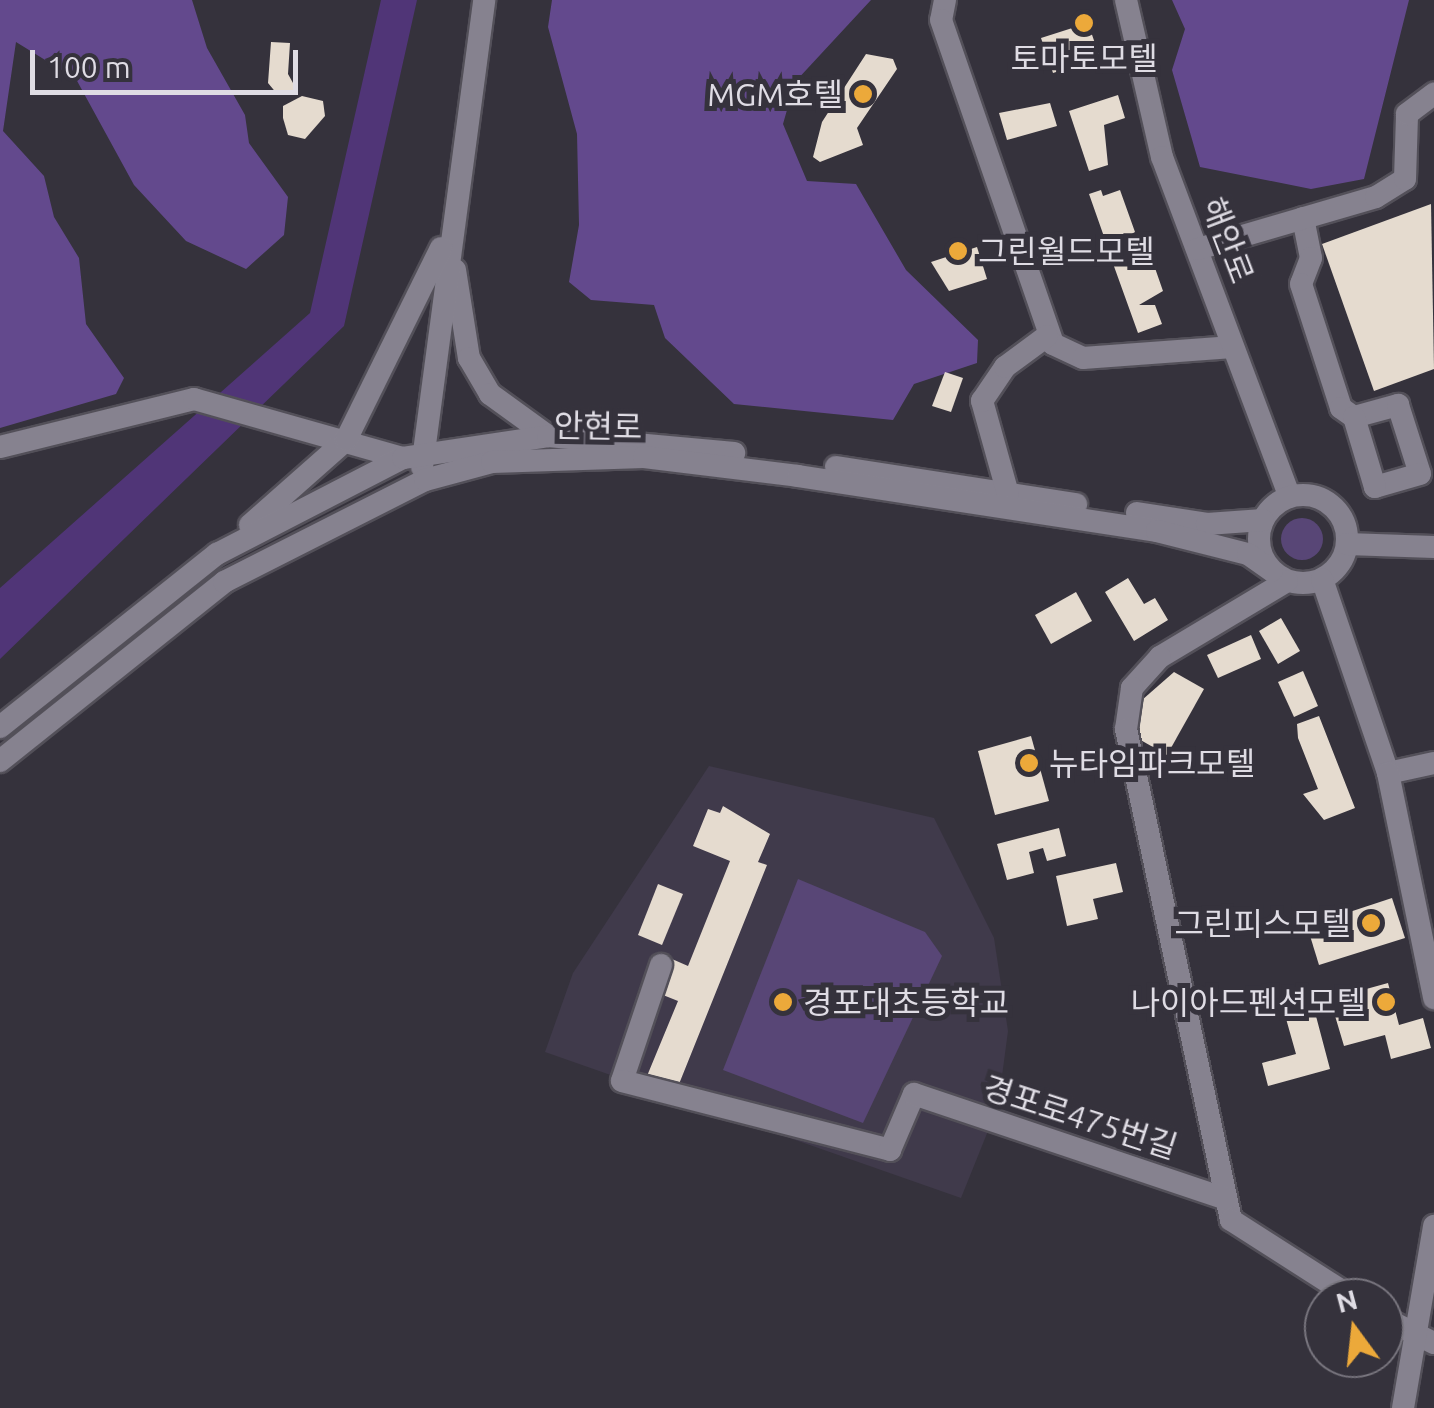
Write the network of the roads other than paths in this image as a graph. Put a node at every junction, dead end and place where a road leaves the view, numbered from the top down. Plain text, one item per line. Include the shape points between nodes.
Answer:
1 (484, 0) edge
2 (945, 0) edge
3 (1126, 0) edge
4 (1434, 94) edge
5 (1303, 218) junction
6 (452, 226) junction
7 (1198, 249) junction
8 (1047, 336) junction
9 (1233, 346) junction
10 (1354, 417) dead end
11 (548, 436) junction
12 (346, 440) junction
13 (0, 447) edge
14 (411, 456) junction
15 (425, 480) junction
16 (1008, 494) junction
17 (1290, 497) junction
18 (1263, 520) junction
19 (1346, 544) junction
20 (1434, 547) edge
21 (212, 558) junction
22 (1280, 576) junction
23 (1322, 579) junction
24 (0, 728) edge
25 (0, 761) edge
26 (1434, 762) edge
27 (1388, 773) junction
28 (661, 965) dead end
29 (1434, 998) edge
30 (1226, 1199) junction
31 (1434, 1226) edge
32 (1322, 1278) edge
33 (1424, 1340) edge
34 (1404, 1408) edge

1 - 6 street
2 - 8 street via 942,20
3 - 7 street, 해안로 via 1162,157
4 - 5 street via 1407,114 1405,178 1376,197
5 - 7 street
5 - 10 street via 1312,258 1300,284 1341,408
6 - 11 street via 469,358 490,394
6 - 12 street
6 - 14 street
7 - 9 street, 해안로
8 - 9 street via 1083,358
8 - 16 street via 1005,367 982,401
9 - 17 street, 해안로
11 - 14 street, 안현로
11 - 16 street, 안현로 via 641,440
12 - 13 street via 205,402
12 - 14 street
12 - 21 street
14 - 15 street
14 - 21 street, 안현로
15 - 22 street, 안현로 via 492,462 644,458 1157,531 1248,554
15 - 25 street, 안현로 via 224,582
16 - 18 street, 안현로 via 1207,524
17 - 18 street
17 - 19 street via 1331,506
18 - 22 street via 1259,547
19 - 20 street
19 - 23 street
21 - 24 street, 안현로
22 - 23 street
22 - 30 street, 경포로475번길 via 1160,658 1132,688 1126,729
23 - 27 street
26 - 27 street
27 - 29 street
28 - 30 street, 경포로475번길 via 622,1080 890,1150 914,1094
30 - 32 street, 경포로475번길 via 1231,1220
31 - 33 street
33 - 34 street

